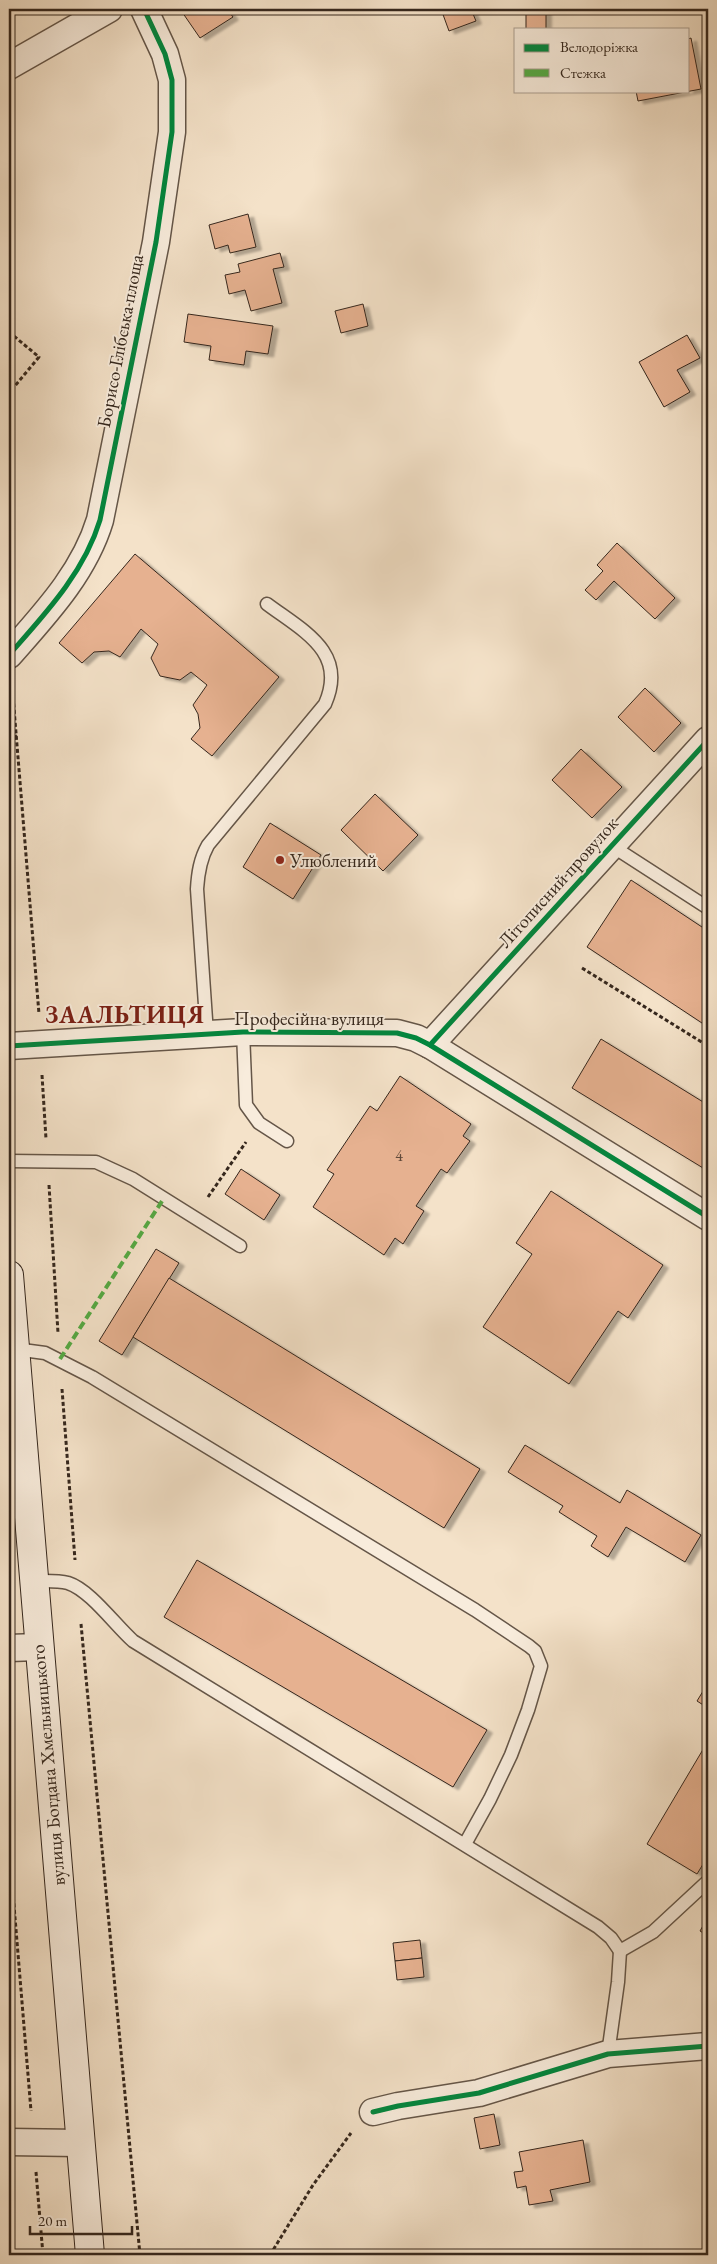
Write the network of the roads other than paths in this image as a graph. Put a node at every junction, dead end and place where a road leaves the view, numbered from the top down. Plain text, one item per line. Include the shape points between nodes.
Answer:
1 (109, 9) edge
2 (144, 9) edge
3 (9, 66) edge
4 (267, 604) dead end
5 (9, 655) edge
6 (708, 740) edge
7 (612, 846) junction
8 (708, 908) edge
9 (243, 1032) junction
10 (207, 1034) junction
11 (430, 1045) junction
12 (9, 1046) edge
13 (287, 1141) dead end
14 (9, 1161) edge
15 (708, 1217) edge
16 (240, 1246) dead end
17 (9, 1275) edge
18 (15, 1350) junction
19 (33, 1581) junction
20 (38, 1646) junction
21 (9, 1648) edge
22 (465, 1844) junction
23 (708, 1882) edge
24 (620, 1951) junction
25 (708, 2046) edge
26 (608, 2054) junction
27 (373, 2112) road end
28 (21, 2142) edge
29 (79, 2143) junction
30 (90, 2255) edge

1 - 3 street
2 - 5 street, Борисо-Глібська площа via 165,54 172,80 173,102 166,178 137,342 100,520 78,570
4 - 10 lane via 322,649 331,669 332,684 325,704 203,854 197,889
6 - 7 street, Літописний провулок
7 - 8 lane
7 - 11 street, Літописний провулок
9 - 10 street, Професійна вулиця
9 - 11 street, Професійна вулиця via 397,1033
9 - 13 lane via 246,1105 259,1123
10 - 12 street, Професійна вулиця
11 - 15 street, Професійна вулиця
14 - 16 lane via 96,1162 133,1179
17 - 18 main road, вулиця Богдана Хмельницького
18 - 19 main road, вулиця Богдана Хмельницького
18 - 22 lane via 32,1350 60,1359 158,1415 516,1636 535,1651 541,1666 528,1710 490,1799
19 - 20 main road, вулиця Богдана Хмельницького
19 - 22 lane via 55,1581 78,1587 115,1625 146,1650
20 - 21 street
20 - 29 main road, вулиця Богдана Хмельницького
22 - 24 lane via 598,1926
23 - 24 lane via 653,1932
24 - 26 lane
25 - 26 street
26 - 27 street via 479,2093
28 - 29 street
29 - 30 main road, вулиця Богдана Хмельницького

